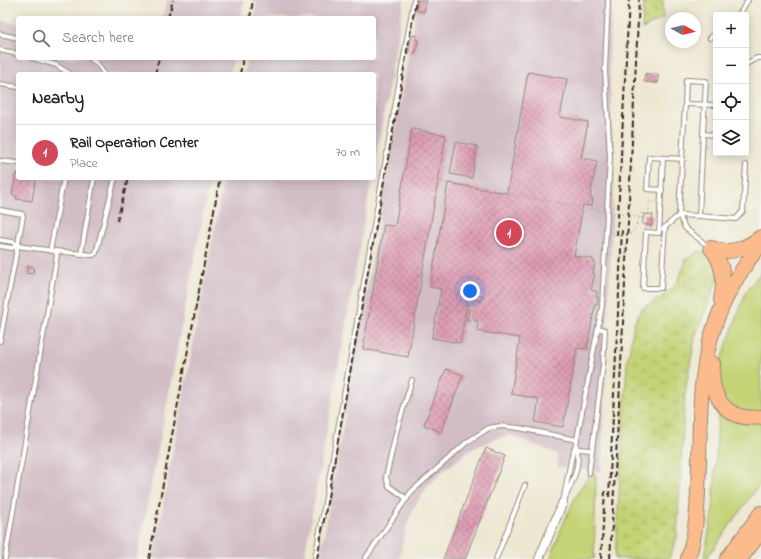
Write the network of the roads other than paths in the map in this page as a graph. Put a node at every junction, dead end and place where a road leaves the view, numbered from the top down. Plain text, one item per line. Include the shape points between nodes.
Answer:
1 (414, 0) edge
2 (608, 0) edge
3 (748, 0) edge
4 (741, 12) edge
5 (0, 34) edge
6 (713, 36) edge
7 (16, 38) edge
8 (710, 38) dead end
9 (0, 50) edge
10 (16, 54) edge
11 (761, 58) edge
12 (39, 60) edge
13 (92, 60) edge
14 (749, 62) edge
15 (67, 72) edge
16 (103, 72) edge
17 (0, 84) edge
18 (16, 87) edge
19 (685, 104) junction
20 (705, 105) junction
21 (713, 105) edge
22 (703, 134) junction
23 (713, 135) edge
24 (663, 158) junction
25 (683, 159) junction
26 (0, 162) edge
27 (16, 163) edge
28 (746, 165) dead end
29 (64, 180) edge
30 (94, 180) edge
31 (114, 180) edge
32 (662, 190) junction
33 (0, 210) edge
34 (679, 215) junction
35 (699, 216) junction
36 (665, 227) junction
37 (659, 233) junction
38 (761, 237) edge
39 (0, 240) edge
40 (761, 244) edge
41 (0, 246) edge
42 (17, 246) junction
43 (710, 248) junction
44 (50, 251) junction
45 (55, 252) junction
46 (81, 254) junction
47 (761, 259) edge
48 (717, 319) junction
49 (598, 328) junction
50 (0, 341) edge
51 (412, 380) dead end
52 (761, 417) edge
53 (577, 442) junction
54 (578, 449) junction
55 (592, 450) junction
56 (589, 473) dead end
57 (525, 485) dead end
58 (406, 499) junction
59 (562, 502) junction
60 (761, 513) edge
61 (761, 532) edge
62 (761, 535) edge
63 (751, 547) junction
64 (5, 559) edge
65 (315, 559) edge
66 (365, 559) edge
67 (496, 559) edge
68 (539, 559) edge
69 (688, 559) edge
70 (727, 559) edge
71 (740, 559) edge

1 - 65 lane
2 - 49 lane via 605,70 610,179 603,294
3 - 4 lane
5 - 7 lane
6 - 8 lane
9 - 10 lane
11 - 14 lane
12 - 15 lane via 56,65
13 - 16 lane
17 - 18 lane
19 - 20 lane
19 - 20 lane via 686,80 706,81
19 - 25 lane
20 - 21 lane
20 - 22 lane
22 - 23 lane
22 - 35 lane
24 - 25 lane
24 - 32 lane
24 - 32 lane via 649,157 647,189
25 - 34 lane
26 - 27 lane
28 - 35 lane via 743,212 736,219
29 - 44 lane
30 - 46 lane
31 - 46 lane via 96,253
32 - 37 lane
33 - 42 lane via 23,216
34 - 35 lane
34 - 36 lane
34 - 43 lane via 685,228
36 - 37 lane
36 - 37 lane via 661,288 643,288 646,232
38 - 43 highway via 734,252 721,252
39 - 42 lane via 13,242
40 - 48 highway via 733,284
41 - 42 lane
42 - 44 lane
42 - 50 lane
43 - 48 highway via 720,262 723,275
44 - 45 lane
45 - 46 lane
45 - 64 lane
47 - 52 highway via 744,283 728,316 717,350 712,377 715,392 727,409 741,416
48 - 69 highway via 707,352 702,382 696,520
49 - 53 lane
49 - 55 lane via 605,330
51 - 58 lane via 393,443 386,477 389,486
53 - 54 lane
53 - 58 lane via 520,428 489,428 467,442
53 - 59 lane
54 - 55 lane
54 - 59 lane via 577,470
55 - 56 lane
57 - 67 lane
58 - 66 lane
59 - 68 street
60 - 70 highway
61 - 63 highway
62 - 63 highway
63 - 71 highway

